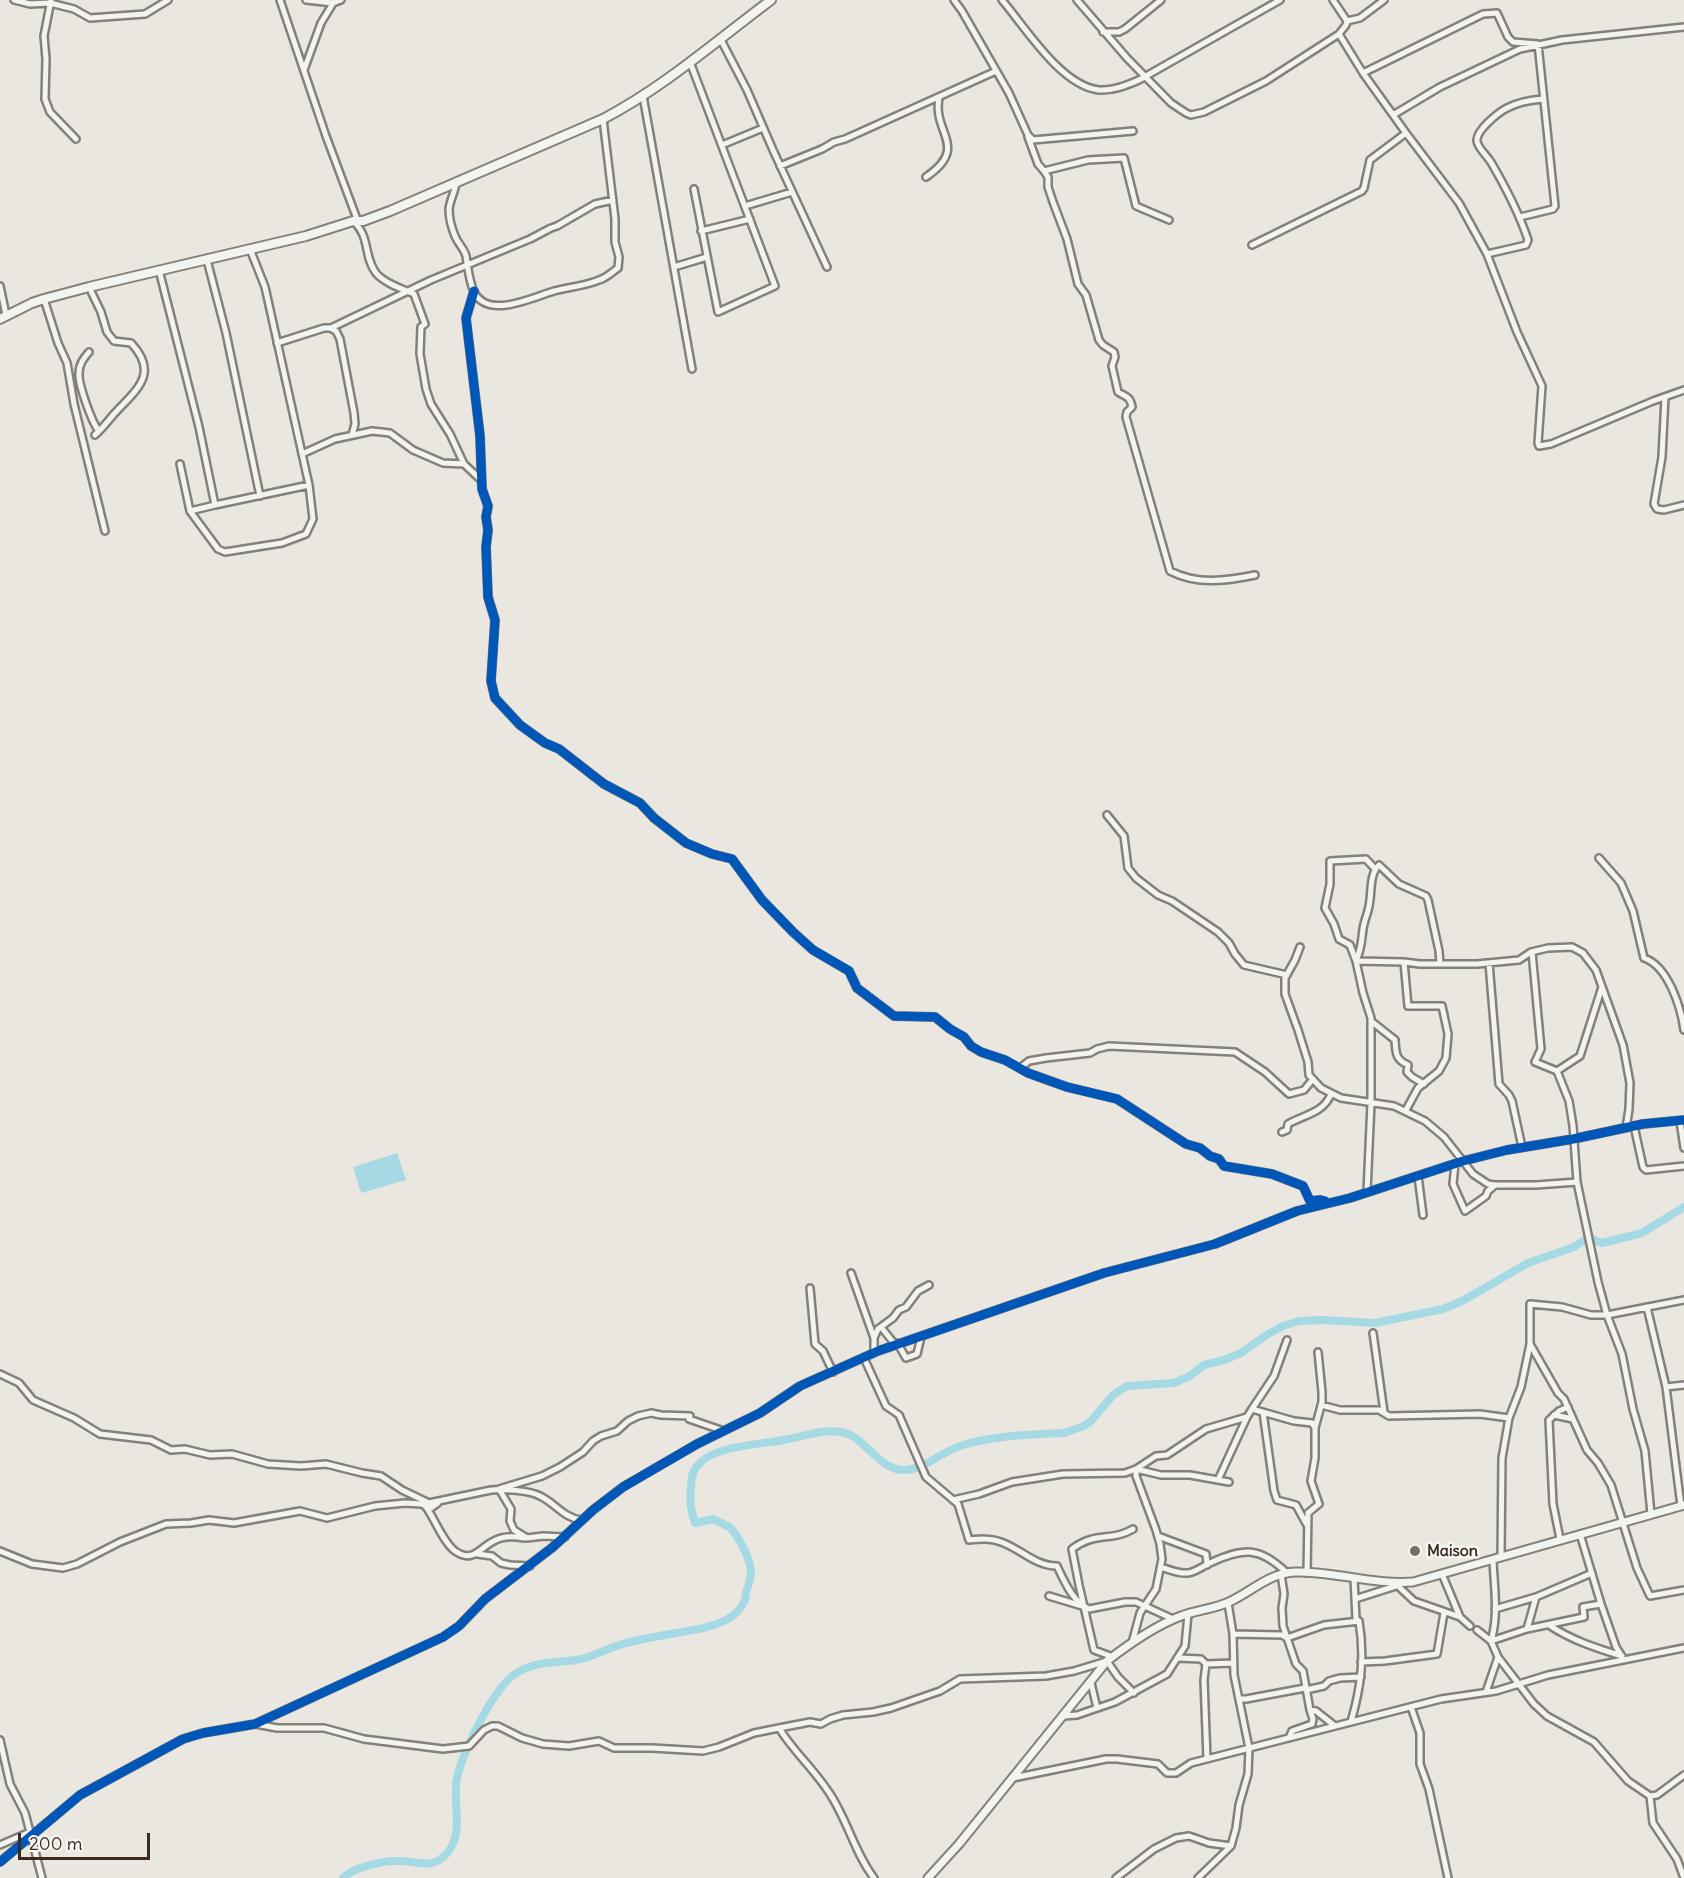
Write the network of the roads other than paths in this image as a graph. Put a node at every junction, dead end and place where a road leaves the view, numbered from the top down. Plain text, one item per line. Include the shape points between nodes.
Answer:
1 (14, 0) edge
2 (168, 0) edge
3 (280, 0) edge
4 (306, 0) edge
5 (341, 0) edge
6 (771, 0) edge
7 (954, 0) edge
8 (1002, 0) edge
9 (1077, 0) edge
10 (1161, 0) edge
11 (1280, 0) edge
12 (1333, 0) edge
13 (1384, 0) edge
14 (51, 1) edge
15 (334, 2) edge
16 (1347, 21) junction
17 (1684, 27) edge
18 (1104, 32) junction
19 (1119, 32) junction
20 (1339, 34) junction
21 (720, 38) junction
22 (1538, 44) junction
23 (1119, 49) junction
24 (690, 62) junction
25 (304, 71) junction
26 (996, 71) junction
27 (1363, 74) junction
28 (1145, 76) junction
29 (643, 96) junction
30 (939, 98) junction
31 (1543, 99) junction
32 (1393, 115) junction
33 (603, 119) junction
34 (763, 128) junction
35 (1133, 131) dead end
36 (1406, 133) junction
37 (1028, 135) junction
38 (76, 139) dead end
39 (722, 146) junction
40 (780, 166) junction
41 (1044, 171) junction
42 (926, 177) dead end
43 (456, 183) junction
44 (694, 189) dead end
45 (792, 192) junction
46 (614, 200) junction
47 (745, 206) junction
48 (1520, 217) junction
49 (750, 219) junction
50 (1169, 220) dead end
51 (353, 221) junction
52 (701, 231) junction
53 (1252, 245) dead end
54 (250, 249) junction
55 (1486, 254) junction
56 (706, 257) junction
57 (207, 260) junction
58 (466, 265) junction
59 (674, 267) junction
60 (827, 267) dead end
61 (159, 270) junction
62 (0, 285) edge
63 (89, 287) junction
64 (407, 291) junction
65 (474, 291) junction
66 (44, 299) junction
67 (3, 317) edge
68 (331, 328) junction
69 (277, 343) junction
70 (89, 352) dead end
71 (692, 369) dead end
72 (1684, 390) edge
73 (1665, 397) junction
74 (352, 435) junction
75 (302, 454) junction
76 (180, 464) dead end
77 (464, 464) junction
78 (481, 480) junction
79 (309, 485) junction
80 (260, 496) junction
81 (215, 505) junction
82 (1684, 505) edge
83 (190, 511) junction
84 (105, 531) dead end
85 (1255, 575) dead end
86 (1107, 815) dead end
87 (1599, 858) dead end
88 (1375, 869) junction
89 (1300, 947) dead end
90 (1532, 952) junction
91 (1356, 961) junction
92 (1404, 962) junction
93 (1489, 963) junction
94 (1440, 964) junction
95 (1287, 975) junction
96 (1602, 987) junction
97 (1683, 1020) edge
98 (1371, 1021) junction
99 (1684, 1030) edge
100 (1020, 1068) junction
101 (1557, 1071) junction
102 (1313, 1079) junction
103 (1424, 1084) junction
104 (1331, 1094) junction
105 (1371, 1103) junction
106 (1406, 1110) junction
107 (1682, 1120) edge
108 (1634, 1126) junction
109 (1626, 1128) junction
110 (1282, 1132) dead end
111 (1573, 1139) junction
112 (1522, 1148) junction
113 (1684, 1148) edge
114 (1463, 1161) junction
115 (1455, 1164) junction
116 (1684, 1166) edge
117 (1418, 1176) junction
118 (1577, 1182) junction
119 (1495, 1185) junction
120 (1367, 1192) junction
121 (1330, 1203) junction
122 (1422, 1215) dead end
123 (851, 1273) dead end
124 (929, 1285) dead end
125 (810, 1288) dead end
126 (1684, 1300) edge
127 (1647, 1307) junction
128 (1607, 1315) junction
129 (881, 1327) junction
130 (1373, 1334) dead end
131 (921, 1337) junction
132 (874, 1338) junction
133 (1287, 1340) dead end
134 (898, 1344) junction
135 (1530, 1344) junction
136 (1317, 1352) dead end
137 (874, 1353) junction
138 (864, 1358) junction
139 (833, 1372) junction
140 (0, 1374) edge
141 (1684, 1385) edge
142 (1666, 1387) junction
143 (1321, 1405) junction
144 (1568, 1407) junction
145 (1252, 1409) junction
146 (1263, 1412) junction
147 (1384, 1412) junction
148 (1554, 1415) junction
149 (1247, 1417) junction
150 (1509, 1418) junction
151 (1573, 1419) junction
152 (1315, 1428) junction
153 (724, 1430) junction
154 (1136, 1469) junction
155 (1218, 1480) junction
156 (1229, 1482) dead end
157 (499, 1489) junction
158 (953, 1500) junction
159 (440, 1502) junction
160 (422, 1504) junction
161 (1683, 1505) edge
162 (1651, 1514) junction
163 (582, 1520) junction
164 (1622, 1521) junction
165 (1308, 1526) junction
166 (1133, 1529) dead end
167 (1580, 1534) junction
168 (1158, 1536) junction
169 (565, 1537) junction
170 (527, 1538) junction
171 (1560, 1539) junction
172 (0, 1551) edge
173 (477, 1554) junction
174 (1497, 1558) junction
175 (1207, 1564) junction
176 (531, 1566) junction
177 (1161, 1567) junction
178 (1307, 1573) junction
179 (1592, 1573) junction
180 (1284, 1574) junction
181 (1442, 1574) junction
182 (1354, 1578) junction
183 (1408, 1583) junction
184 (1398, 1586) junction
185 (1684, 1590) edge
186 (1049, 1596) dead end
187 (1536, 1597) junction
188 (1355, 1599) junction
189 (1227, 1603) junction
190 (1601, 1604) junction
191 (1144, 1605) junction
192 (1084, 1607) junction
193 (1495, 1610) junction
194 (1444, 1613) junction
195 (1188, 1614) junction
196 (1460, 1617) junction
197 (1173, 1619) junction
198 (1359, 1621) junction
199 (1549, 1624) junction
200 (1470, 1626) dead end
201 (1527, 1629) junction
202 (1477, 1630) dead end
203 (1233, 1634) junction
204 (1287, 1638) junction
205 (1491, 1641) junction
206 (1132, 1643) junction
207 (1684, 1648) edge
208 (1621, 1655) junction
209 (1498, 1657) junction
210 (1179, 1658) junction
211 (1110, 1659) junction
212 (1632, 1660) junction
213 (1361, 1662) junction
214 (1206, 1664) junction
215 (1233, 1664) junction
216 (1361, 1677) junction
217 (1090, 1683) junction
218 (1518, 1684) junction
219 (1306, 1689) junction
220 (1486, 1692) junction
221 (1134, 1693) junction
222 (1239, 1699) junction
223 (1411, 1707) junction
224 (1097, 1708) junction
225 (1310, 1710) junction
226 (1064, 1716) junction
227 (1351, 1722) junction
228 (255, 1724) junction
229 (1335, 1726) junction
230 (779, 1728) junction
231 (1289, 1738) junction
232 (0, 1740) edge
233 (1249, 1748) junction
234 (1207, 1759) junction
235 (1684, 1775) edge
236 (1013, 1778) junction
237 (1650, 1796) junction
238 (30, 1834) junction
239 (0, 1845) edge
240 (1231, 1846) junction
241 (0, 1862) edge
242 (1682, 1867) edge
243 (42, 1878) edge
244 (874, 1878) edge
245 (928, 1878) edge
246 (1116, 1878) edge
247 (1198, 1878) edge
248 (1448, 1878) edge
249 (1684, 1878) edge

1 - 14 street via 30,4
2 - 14 street via 145,14 90,18
3 - 25 street
4 - 15 street
5 - 15 street
6 - 21 main road
7 - 26 street
8 - 28 street via 1071,79 1099,90 1121,88
9 - 18 street
10 - 19 street
11 - 28 street
12 - 16 street
13 - 16 street via 1360,18
14 - 38 street via 44,36 45,99 50,112
15 - 25 street via 321,23
16 - 20 street
17 - 22 street
18 - 19 street
18 - 23 street
19 - 23 street
20 - 27 street
20 - 28 street via 1266,81 1197,114 1186,113 1171,103
21 - 24 main road
21 - 34 street
22 - 27 street via 1513,42 1497,13 1483,14
22 - 31 street
22 - 32 street via 1497,59
23 - 28 street
24 - 29 main road
24 - 39 street
25 - 51 street via 357,219
26 - 30 street
26 - 37 street
27 - 32 street
29 - 33 main road
29 - 59 street
30 - 40 street
30 - 42 street via 937,107 948,153 944,162
31 - 48 street via 1555,206
31 - 48 street via 1507,108 1477,134 1479,147
32 - 36 street
33 - 43 main road
33 - 46 street
34 - 39 street
34 - 40 street
35 - 37 street via 1033,140
36 - 53 street via 1370,160 1362,191
36 - 55 street via 1459,203
37 - 41 street
39 - 47 street
40 - 45 street
41 - 50 street via 1088,160 1124,158 1136,206
41 - 85 street via 1099,340 1114,352 1112,366 1118,392 1131,399 1132,407 1126,417 1170,571 1182,577 1214,581
43 - 51 main road via 363,221
43 - 58 street via 449,210
44 - 52 street
45 - 47 street
45 - 60 street
46 - 58 street via 595,204 557,226
46 - 65 street via 619,262 618,268 608,275 500,306 486,303
47 - 49 street
48 - 55 street via 1528,240 1526,245
49 - 52 street
49 - 56 street via 775,286 718,312
51 - 54 main road
51 - 64 street via 362,229 376,273
52 - 56 street
54 - 57 main road
54 - 69 street via 265,287
55 - 73 street via 1542,386 1539,446
56 - 59 street
57 - 61 main road
57 - 80 street
58 - 64 street
58 - 65 street
59 - 71 street
61 - 63 main road
61 - 81 street
62 - 67 street
63 - 66 main road
63 - 70 street via 107,332 114,341 131,343 146,368 136,392 97,433 79,373 81,361
64 - 68 street
64 - 77 street via 414,294 425,324 421,327 420,345 426,389
65 - 78 street via 466,318 480,436
66 - 67 main road
66 - 84 street via 67,363
68 - 69 street
68 - 74 street via 340,339 348,379 355,424
69 - 75 street
72 - 73 street
73 - 82 street via 1662,457 1654,504 1664,510
74 - 75 street
74 - 77 street via 390,433 413,450 443,463
75 - 79 street
76 - 83 street
77 - 78 street
78 - 100 street via 488,506 488,597 495,620 491,681 500,705 545,743 559,749 604,784 640,803 686,843 734,861 762,900 793,932 813,950 849,971 857,988 881,1008 894,1016 936,1017 971,1046
79 - 80 street
79 - 83 street via 313,519 306,534 272,546 225,552 218,549
80 - 81 street
81 - 83 street
86 - 95 street via 1124,836 1128,868 1137,878 1218,932 1244,965
87 - 97 street via 1621,883 1633,911 1644,958 1659,969 1674,992
88 - 91 street
88 - 91 street via 1366,859 1330,861 1325,908 1339,939 1350,945
88 - 94 street via 1379,865 1399,884 1426,896
89 - 95 street
90 - 93 street via 1519,960
90 - 96 street via 1572,947 1596,970
90 - 101 street via 1541,1049 1535,1062
91 - 92 street
91 - 98 street
92 - 94 street
92 - 103 street via 1408,1006 1442,1006 1448,1034 1446,1058 1439,1071
93 - 94 street
93 - 112 street via 1499,1084 1512,1101
95 - 102 street via 1285,994
96 - 101 street via 1580,1056
96 - 109 street via 1628,1070
97 - 99 street
98 - 103 street via 1395,1040 1397,1056 1408,1065 1407,1072
98 - 105 street
100 - 102 street via 1029,1061 1090,1053 1109,1046 1235,1052 1289,1094 1304,1090
100 - 121 street via 1067,1087 1117,1099 1224,1166 1272,1174 1303,1186 1310,1201
101 - 111 street via 1569,1101
102 - 104 street
103 - 106 street
104 - 105 street
104 - 110 street via 1323,1106 1288,1124
105 - 106 street
105 - 120 street
106 - 114 street via 1434,1127
107 - 108 street
107 - 113 street
108 - 109 street
108 - 116 street via 1646,1170
109 - 111 street
111 - 112 street
111 - 118 street
112 - 114 street
114 - 115 street
114 - 119 street via 1482,1181
115 - 117 street
115 - 119 street via 1453,1184 1465,1211
117 - 120 street
117 - 122 street
118 - 119 street
118 - 128 street
120 - 121 street
121 - 131 street via 1297,1211 1215,1244 1104,1273
123 - 132 street
124 - 129 street
125 - 139 street via 815,1344
126 - 127 street
127 - 128 street
127 - 142 street
128 - 135 street via 1530,1304
128 - 162 street via 1622,1354 1645,1450
129 - 132 street
129 - 134 street
130 - 147 street
131 - 134 street
131 - 134 street via 917,1354 911,1358 906,1358
132 - 137 street
133 - 145 street via 1274,1376
134 - 137 street
135 - 144 street
135 - 150 street via 1521,1387
136 - 143 street
137 - 138 street
138 - 139 street
138 - 158 street via 886,1406 899,1415 926,1477
139 - 153 street via 800,1386 744,1423
140 - 160 street via 18,1383 33,1400 100,1434 151,1440 171,1450 232,1454 268,1464 326,1464 381,1476
141 - 142 street
142 - 161 street
143 - 147 street
143 - 152 street
144 - 148 street
144 - 151 street
145 - 146 street
145 - 149 street
146 - 152 street via 1312,1423
146 - 165 street via 1277,1500 1296,1505
147 - 150 street via 1389,1416 1480,1414
148 - 151 street
148 - 171 street via 1549,1420 1553,1504
149 - 154 street via 1206,1429 1167,1455 1156,1456
149 - 155 street
150 - 174 street via 1502,1458
151 - 164 street via 1587,1450 1611,1485
152 - 165 street via 1316,1458 1311,1481 1319,1504 1308,1513
153 - 157 street via 689,1419 690,1416 638,1416 593,1441 560,1467
153 - 163 street via 623,1487
154 - 155 street
154 - 158 street via 1012,1482
154 - 168 street
155 - 156 street
157 - 159 street
157 - 163 street via 539,1495 573,1519
157 - 170 street via 511,1509 514,1530
158 - 192 street via 958,1504 969,1540 1002,1542 1045,1566 1057,1566
159 - 160 street
159 - 160 street via 431,1508
160 - 172 street via 375,1506 327,1518 300,1511 234,1523 209,1520 166,1524 63,1568 32,1564
160 - 173 street via 455,1551
161 - 162 street
162 - 164 street
163 - 169 street
164 - 167 street
164 - 185 street via 1650,1596
165 - 178 street
166 - 192 street via 1121,1536 1087,1539 1072,1549
167 - 171 street
167 - 179 street
168 - 175 street via 1206,1554
168 - 177 street
169 - 170 street
169 - 176 street
170 - 173 street via 514,1536 493,1541
171 - 174 street
173 - 176 street via 492,1556 501,1563
174 - 181 street
174 - 193 street
175 - 177 street via 1188,1573
175 - 180 street via 1238,1553 1256,1552 1272,1559
176 - 228 street via 484,1599 443,1637
177 - 191 street via 1156,1589
178 - 180 street
178 - 182 street
179 - 187 street
179 - 190 street
180 - 189 street via 1265,1580
180 - 204 street via 1282,1616
181 - 183 street
181 - 196 street
182 - 183 street
182 - 188 street
183 - 184 street
184 - 188 street
184 - 194 street via 1414,1601
186 - 192 street
187 - 193 street
187 - 201 street
188 - 198 street
189 - 195 street
189 - 203 street
190 - 199 street via 1582,1607 1584,1617
190 - 208 street
191 - 192 street via 1125,1602
191 - 197 street
191 - 206 street
192 - 211 street via 1095,1650
193 - 205 street
194 - 196 street
194 - 213 street via 1436,1654
195 - 197 street
195 - 210 street via 1185,1646
196 - 200 street
197 - 206 street
198 - 204 street via 1324,1625
198 - 213 street
199 - 201 street
199 - 208 street via 1597,1649
201 - 205 street
202 - 205 street
203 - 204 street
203 - 215 street
204 - 219 street via 1296,1664 1303,1671
205 - 209 street
206 - 211 street
207 - 212 street
208 - 212 street
209 - 218 street
209 - 220 street
210 - 214 street via 1201,1659
210 - 221 street via 1167,1674
211 - 217 street
211 - 221 street via 1118,1677
211 - 230 street via 1046,1676 960,1679 940,1691 891,1708 843,1715 821,1724 810,1722
212 - 218 street
213 - 216 street
214 - 215 street
214 - 234 street
215 - 222 street
216 - 219 street via 1340,1678
216 - 227 street
217 - 224 street
217 - 226 street
218 - 220 street
218 - 237 street via 1547,1716 1594,1742 1628,1781
219 - 222 street
219 - 225 street
220 - 223 street
221 - 224 street
222 - 233 street
223 - 227 street
223 - 248 street via 1420,1733 1420,1764
224 - 226 street
225 - 229 street
225 - 231 street via 1312,1724 1292,1731
226 - 236 street
227 - 229 street
228 - 230 street via 324,1728 364,1739 443,1749 469,1746 484,1730 498,1726 543,1744 569,1746 599,1741 614,1748 698,1751
228 - 238 street via 183,1739 80,1795
229 - 231 street
230 - 244 street via 828,1790
231 - 233 street
232 - 238 street via 10,1784 25,1813
233 - 234 street
233 - 240 street via 1247,1781
234 - 236 street via 1176,1773 1167,1773 1158,1764 1117,1759
235 - 237 street via 1661,1793
236 - 245 street
237 - 242 street via 1653,1823
238 - 239 street
238 - 241 street
238 - 243 street
240 - 246 street via 1189,1836 1176,1838 1154,1849
240 - 247 street
242 - 249 street

